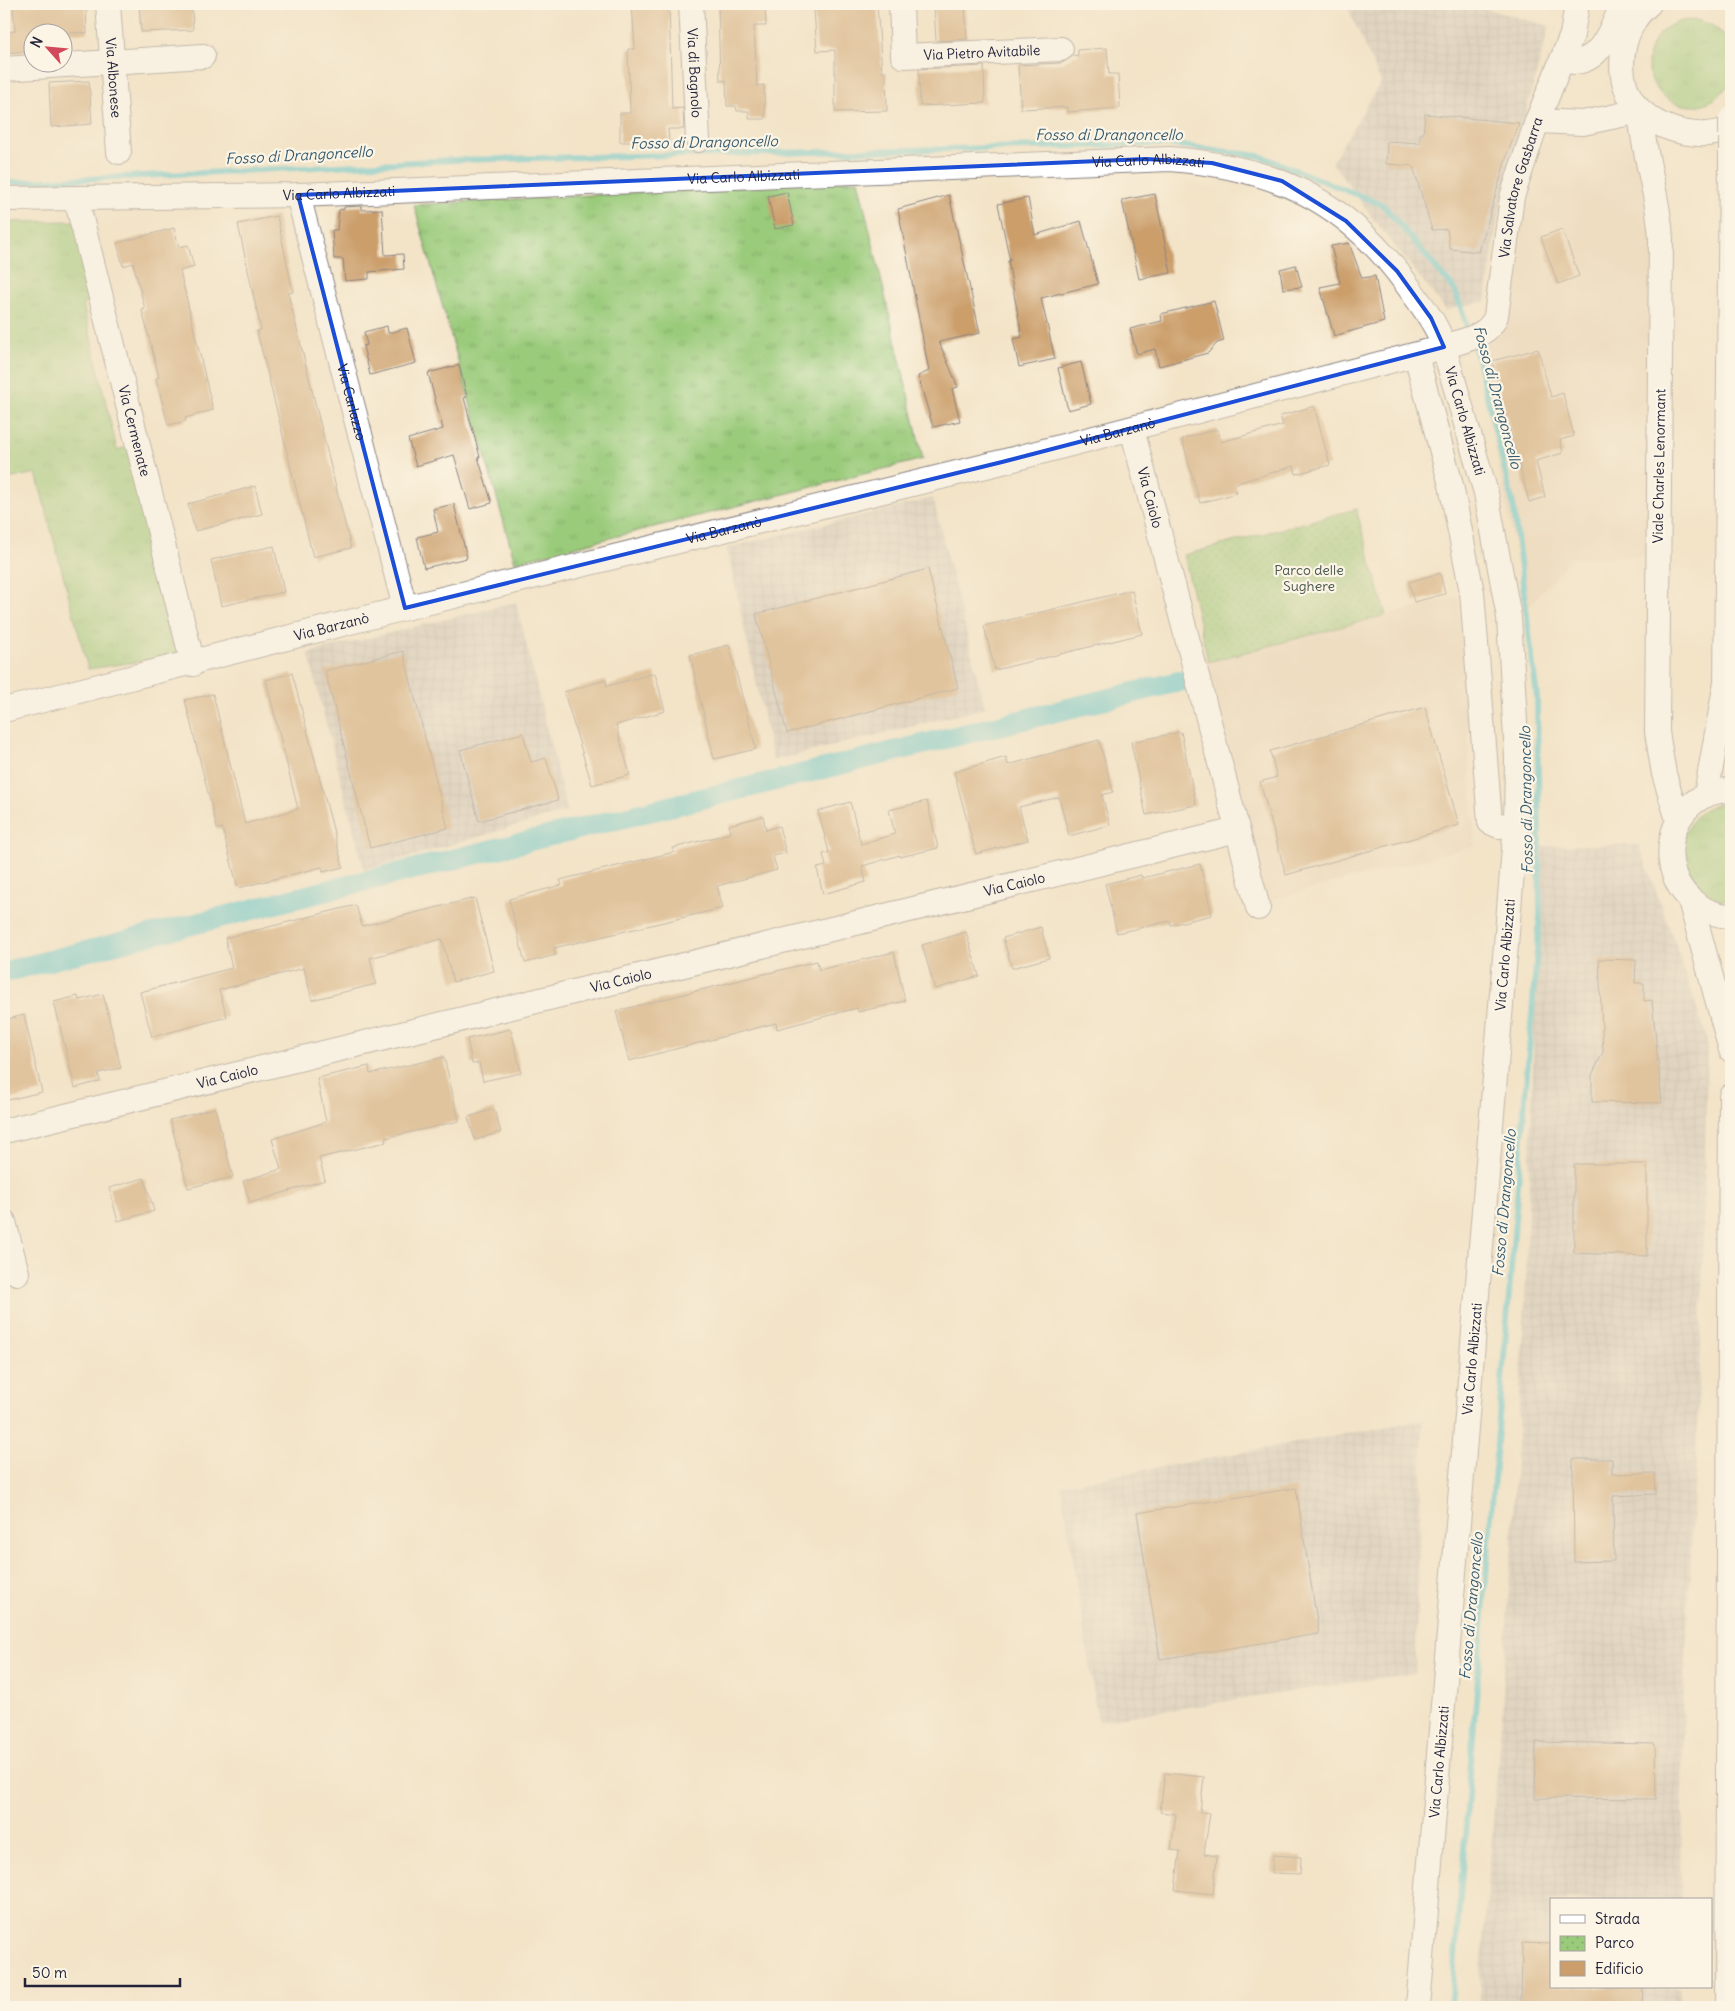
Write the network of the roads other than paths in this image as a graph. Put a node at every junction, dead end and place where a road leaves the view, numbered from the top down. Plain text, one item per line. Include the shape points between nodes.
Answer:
1 (108, 4) edge
2 (691, 4) edge
3 (900, 4) edge
4 (1577, 4) edge
5 (1623, 4) edge
6 (1649, 4) edge
7 (1061, 49) dead end
8 (203, 56) dead end
9 (1562, 60) junction
10 (112, 62) junction
11 (4, 69) edge
12 (1640, 111) junction
13 (1731, 119) edge
14 (1538, 121) junction
15 (1731, 128) edge
16 (698, 140) dead end
17 (119, 152) dead end
18 (1731, 166) edge
19 (298, 195) junction
20 (76, 198) junction
21 (4, 199) edge
22 (1449, 345) junction
23 (1416, 355) junction
24 (1132, 429) junction
25 (405, 608) junction
26 (193, 664) junction
27 (1729, 691) edge
28 (4, 710) edge
29 (1731, 790) edge
30 (1706, 795) junction
31 (1678, 820) junction
32 (1516, 824) junction
33 (1237, 830) junction
34 (1690, 900) junction
35 (1258, 908) dead end
36 (1731, 916) edge
37 (1731, 1050) edge
38 (1731, 1096) edge
39 (4, 1131) edge
40 (4, 1222) edge
41 (17, 1273) dead end
42 (1418, 2007) edge
43 (1728, 2007) edge

1 - 10 street, Via Albonese
2 - 16 street, Via di Bagnolo
3 - 7 street, Via Pietro Avitabile via 903,56
4 - 9 street, Via Salvatore Gasbarra via 1574,29
5 - 9 street via 1594,55 1578,63
6 - 12 street, Viale Charles Lenormant via 1631,26 1623,52 1626,88
8 - 10 street
9 - 14 street, Via Salvatore Gasbarra
10 - 11 street
10 - 17 street, Via Albonese
12 - 14 street via 1583,123
12 - 15 street, Viale Charles Lenormant via 1683,132 1706,134
12 - 31 street, Viale Charles Lenormant via 1661,239 1657,732 1664,774
13 - 18 street, bridge
14 - 22 street, Via Salvatore Gasbarra via 1509,211 1496,316 1491,327 1479,335
18 - 27 street via 1726,612
19 - 20 street, Via Carlo Albizzati
19 - 22 street, Via Carlo Albizzati via 1146,159 1212,163 1282,181 1313,197 1346,221 1397,271
19 - 25 street, Via Carlazzo
20 - 21 street, Via Carlo Albizzati
20 - 26 street, Via Cermenate
22 - 23 street, Via Barzanò
22 - 32 street, Via Carlo Albizzati via 1486,493 1509,617 1517,757
23 - 24 street, Via Barzanò
23 - 32 street via 1451,485 1472,592 1490,822 1499,826
24 - 25 street, Via Barzanò
24 - 33 street, Via Caiolo
25 - 26 street, Via Barzanò
26 - 28 street, Via Barzanò
27 - 30 street
29 - 30 street
30 - 31 street via 1691,805
31 - 34 street via 1670,840 1670,862 1676,883
32 - 42 street, Via Carlo Albizzati
33 - 35 street, Via Caiolo
33 - 39 street, Via Caiolo
34 - 36 street via 1706,911
34 - 37 street
38 - 43 street
40 - 41 street

